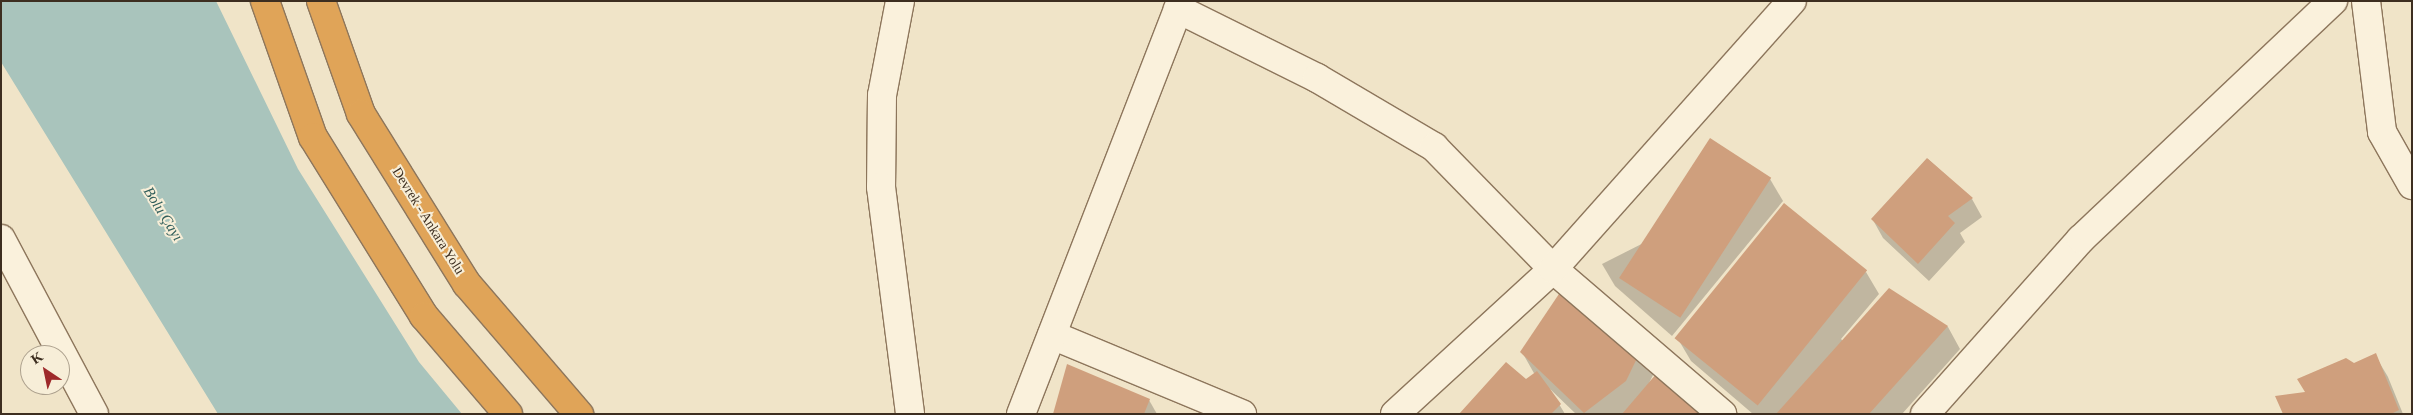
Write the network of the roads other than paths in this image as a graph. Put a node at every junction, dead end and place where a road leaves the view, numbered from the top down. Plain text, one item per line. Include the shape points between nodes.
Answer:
1 (265, 1) edge
2 (321, 1) edge
3 (900, 1) edge
4 (1792, 1) edge
5 (2333, 1) edge
6 (2366, 1) edge
7 (1180, 5) edge
8 (2412, 185) edge
9 (1, 239) edge
10 (1553, 269) junction
11 (1052, 335) junction
12 (94, 414) edge
13 (508, 414) edge
14 (579, 414) edge
15 (910, 414) edge
16 (1021, 414) edge
17 (1242, 414) edge
18 (1395, 414) edge
19 (1722, 414) edge
20 (1925, 414) edge

1 - 13 highway via 313,137 424,316
2 - 14 highway, Devrek - Ankara Yolu via 361,114 467,284
3 - 15 street via 882,95 880,188
4 - 10 street
5 - 20 street via 2080,239
6 - 8 street via 2382,132
7 - 10 street via 1317,78 1434,146
7 - 11 street
9 - 12 street
10 - 18 street
10 - 19 street
11 - 16 street
11 - 17 street

